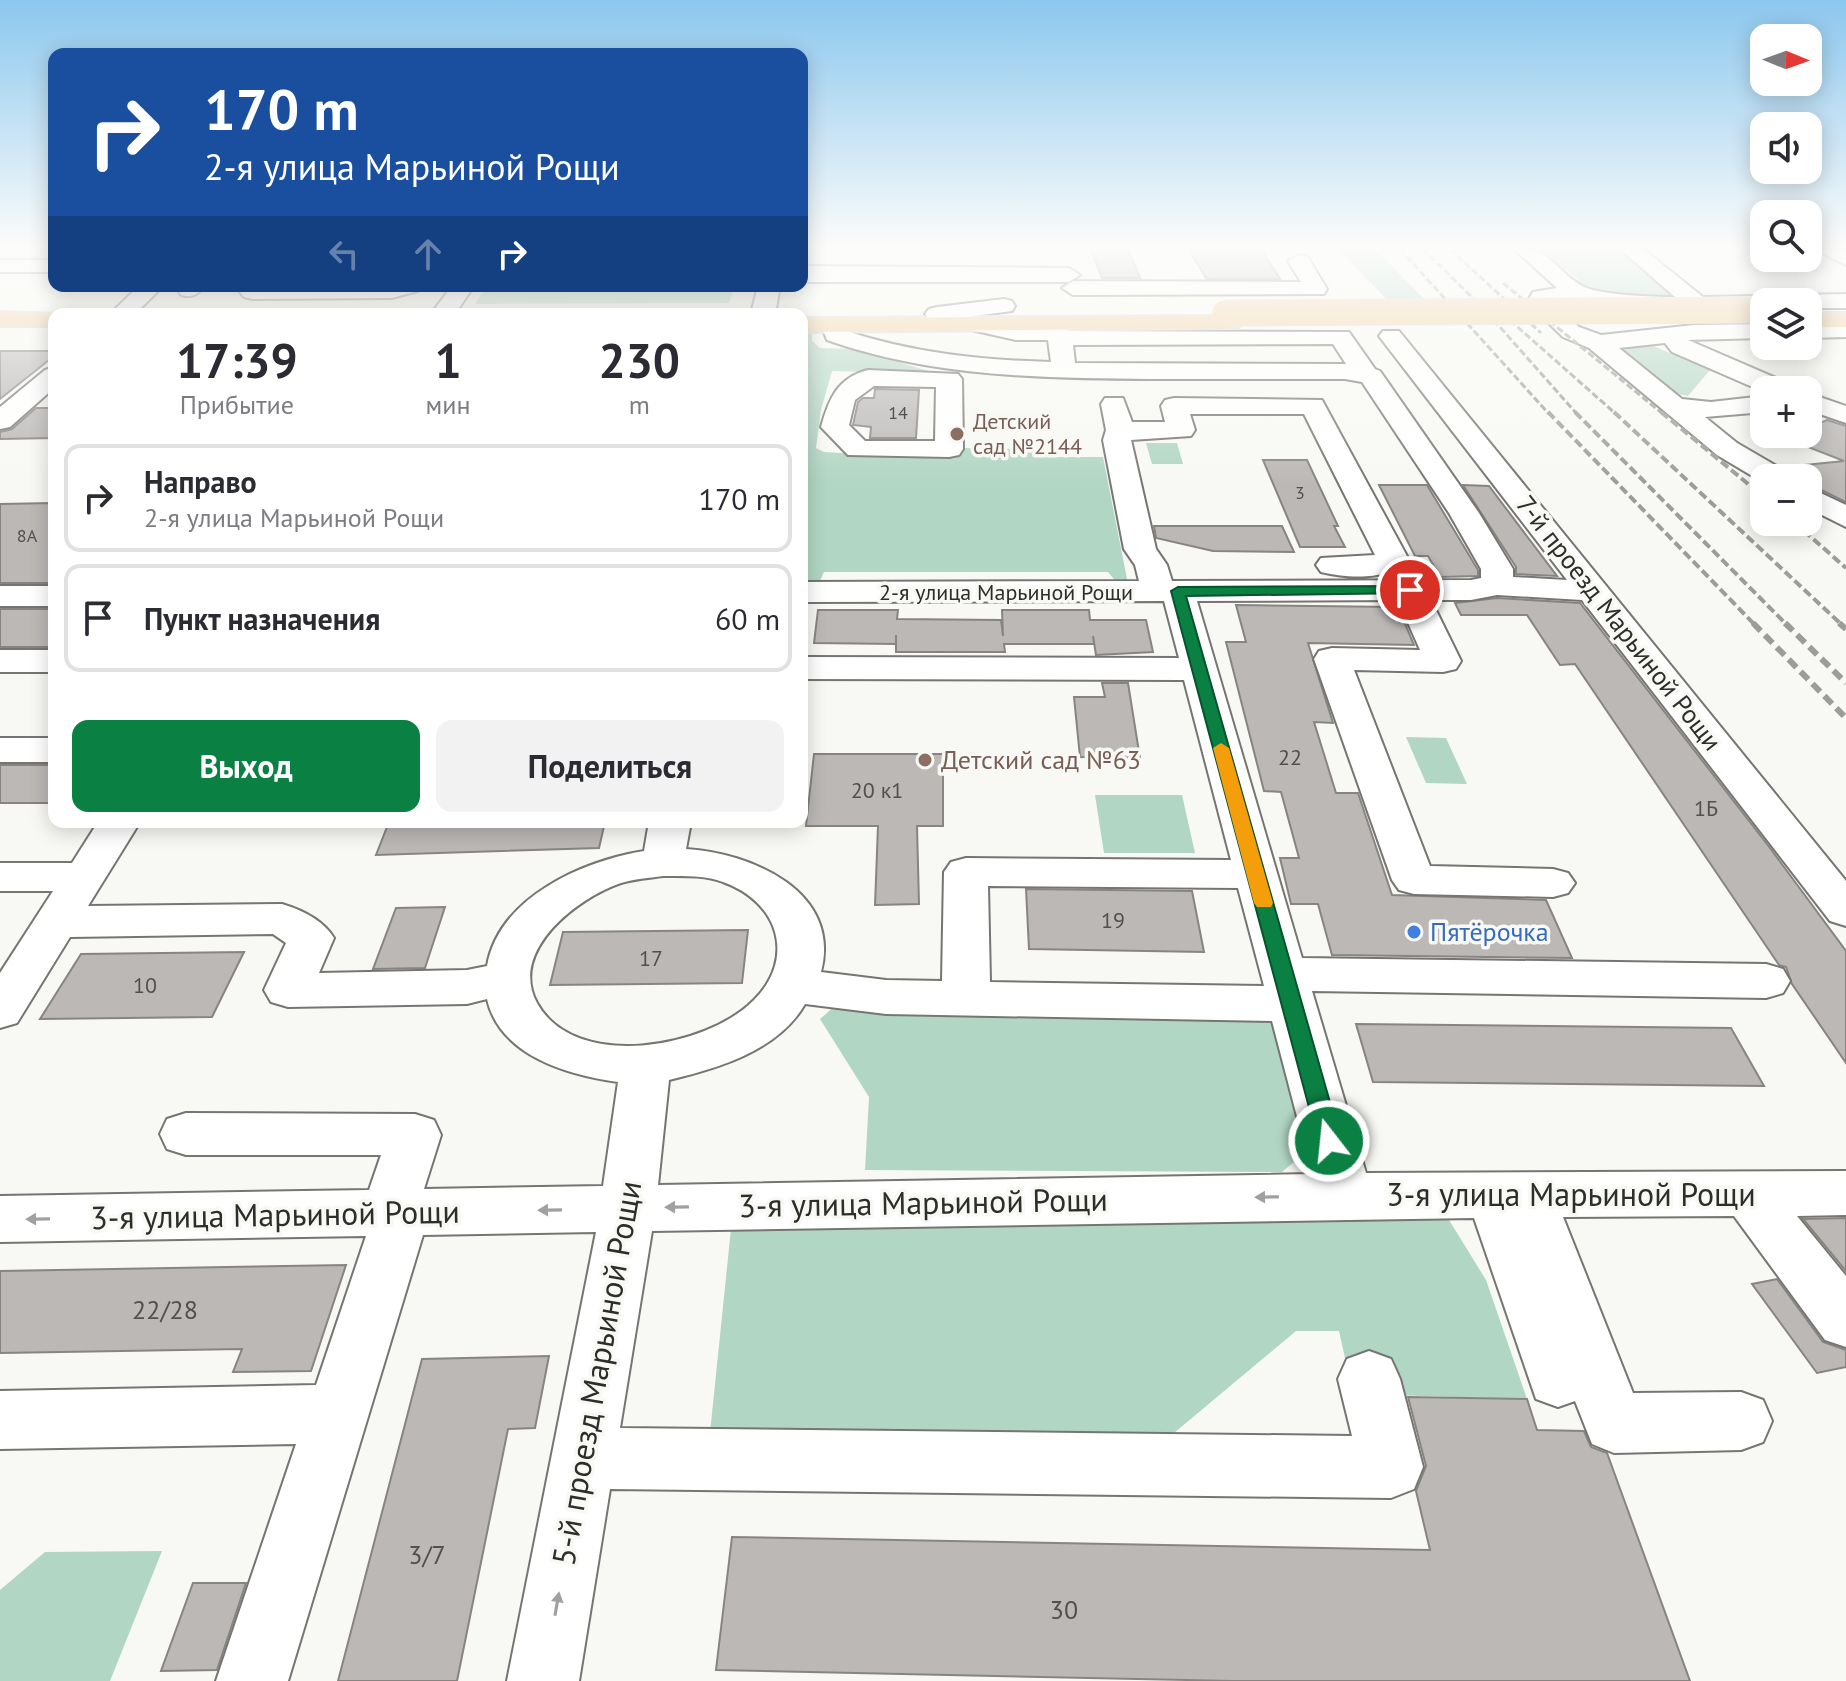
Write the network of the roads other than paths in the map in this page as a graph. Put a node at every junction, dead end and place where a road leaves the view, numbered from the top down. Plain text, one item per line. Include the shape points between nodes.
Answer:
1 (833, 327) edge
2 (991, 327) edge
3 (1566, 327) edge
4 (0, 328) edge
5 (48, 328) edge
6 (1671, 335) junction
7 (1391, 336) dead end
8 (1191, 337) junction
9 (1060, 338) junction
10 (1750, 341) edge
11 (1598, 343) junction
12 (1822, 345) edge
13 (1846, 345) edge
14 (1750, 347) edge
15 (1713, 362) junction
16 (1065, 370) junction
17 (1107, 371) junction
18 (1205, 371) junction
19 (1365, 373) junction
20 (1750, 377) edge
21 (949, 379) dead end
22 (48, 380) edge
23 (1846, 390) edge
24 (1822, 396) edge
25 (1677, 406) junction
26 (1750, 406) edge
27 (1822, 406) edge
28 (1846, 415) edge
29 (0, 421) edge
30 (1120, 430) junction
31 (1753, 464) edge
32 (1822, 504) edge
33 (1846, 518) edge
34 (1162, 582) junction
35 (1497, 585) junction
36 (1410, 590) junction
37 (1594, 590) junction
38 (808, 592) edge
39 (0, 596) edge
40 (48, 596) edge
41 (0, 661) edge
42 (48, 661) edge
43 (808, 668) edge
44 (1199, 669) junction
45 (0, 750) edge
46 (48, 750) edge
47 (115, 828) edge
48 (666, 842) edge
49 (1256, 874) junction
50 (0, 877) edge
51 (84, 877) junction
52 (1553, 883) dead end
53 (1846, 911) edge
54 (56, 922) junction
55 (508, 977) junction
56 (1766, 981) dead end
57 (793, 986) junction
58 (1287, 989) junction
59 (971, 999) junction
60 (0, 1011) edge
61 (645, 1065) junction
62 (186, 1134) dead end
63 (1846, 1193) edge
64 (1510, 1195) junction
65 (1749, 1195) junction
66 (1345, 1196) junction
67 (628, 1208) junction
68 (396, 1212) junction
69 (0, 1219) edge
70 (1846, 1321) edge
71 (1369, 1379) dead end
72 (1558, 1379) dead end
73 (337, 1414) junction
74 (0, 1420) edge
75 (1741, 1421) dead end
76 (584, 1458) junction
77 (252, 1681) edge
78 (543, 1681) edge

1 - 16 street via 835,335 873,348 953,363
2 - 9 street via 1059,333
3 - 11 street
4 - 5 main road
6 - 10 street
6 - 11 street
6 - 15 street via 1681,347
7 - 37 street, 7-й проезд Марьиной Рощи
8 - 9 street
8 - 18 street
8 - 19 street via 1340,337
9 - 16 street
11 - 25 street
12 - 13 street
14 - 15 street
15 - 20 street
16 - 17 street
16 - 21 street via 1066,378 1059,383
17 - 18 street
17 - 30 street
18 - 19 street
19 - 35 street via 1376,379 1464,513 1497,569
22 - 29 street
23 - 24 street
25 - 26 street via 1711,410
25 - 31 street
27 - 28 street
30 - 34 street via 1117,440 1140,549
30 - 34 street via 1181,430 1174,406 1313,406 1392,558 1382,565
32 - 33 street
34 - 36 street, 2-я улица Марьиной Рощи
34 - 38 street, 2-я улица Марьиной Рощи
34 - 44 street
35 - 36 street, 2-я улица Марьиной Рощи
35 - 37 street, 2-я улица Марьиной Рощи
36 - 52 street via 1443,661 1332,659 1414,880
37 - 53 street, 7-й проезд Марьиной Рощи
39 - 40 street
41 - 42 street
43 - 44 street
44 - 49 street
45 - 46 street
47 - 51 street
48 - 55 street via 552,901 517,939
48 - 57 street via 707,864 746,875 777,895 797,921 803,952
49 - 58 street
49 - 59 street via 966,872 966,985
50 - 51 street
51 - 54 street
54 - 55 street via 282,919 311,938 288,990 467,987
54 - 60 street
55 - 61 street via 511,1000 528,1027 558,1049 598,1062
56 - 58 street
57 - 59 street via 886,997
57 - 61 street via 752,1030 684,1059
58 - 59 street
58 - 66 street
61 - 67 street, 5-й проезд Марьиной Рощи
62 - 68 street via 415,1135
63 - 65 street, 3-я улица Марьиной Рощи
64 - 65 street, 3-я улица Марьиной Рощи
64 - 66 street, 3-я улица Марьиной Рощи
64 - 72 street
64 - 75 street via 1614,1423
65 - 70 street
66 -> 67 street, 3-я улица Марьиной Рощи
67 -> 68 street, 3-я улица Марьиной Рощи
67 - 76 street, 5-й проезд Марьиной Рощи
68 -> 69 street, 3-я улица Марьиной Рощи
68 - 73 street
71 - 76 street via 1391,1467
73 - 74 street
73 - 77 street
78 -> 76 street, 5-й проезд Марьиной Рощи

